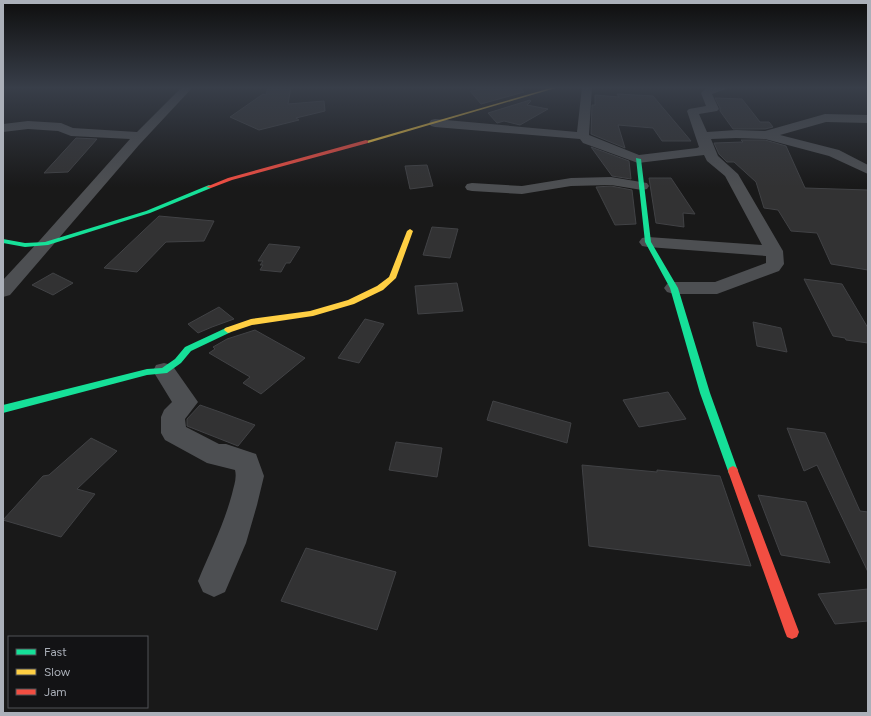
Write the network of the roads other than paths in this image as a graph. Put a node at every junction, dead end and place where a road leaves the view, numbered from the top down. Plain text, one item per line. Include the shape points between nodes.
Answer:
1 (155, 120) edge
2 (443, 120) edge
3 (584, 120) edge
4 (697, 120) edge
5 (816, 120) edge
6 (434, 123) junction
7 (3, 128) edge
8 (765, 135) junction
9 (139, 136) junction
10 (582, 136) junction
11 (704, 139) junction
12 (680, 154) junction
13 (638, 159) junction
14 (868, 170) edge
15 (731, 174) junction
16 (642, 186) junction
17 (472, 187) dead end
18 (410, 231) dead end
19 (3, 241) edge
20 (648, 242) junction
21 (46, 244) junction
22 (774, 251) junction
23 (674, 288) junction
24 (3, 291) edge
25 (164, 371) junction
26 (3, 408) edge
27 (214, 581) dead end
28 (792, 632) dead end

1 - 9 street
2 - 6 street
3 - 10 street
4 - 11 street
5 - 8 street
6 - 10 street
6 - 21 street via 230,179 148,212
7 - 9 street via 48,126 61,127 71,132
8 - 11 street
8 - 14 street via 834,153
9 - 21 street
10 - 13 street
11 - 12 street via 706,148 701,152
11 - 15 street via 712,158
12 - 13 street
12 - 15 street
13 - 16 street
15 - 22 street
16 - 17 street via 611,181 571,182 522,190
16 - 20 street
18 - 25 street via 392,278 380,288 350,302 310,314 251,322 219,333 188,349 178,361
19 - 21 street via 25,245
20 - 22 street
20 - 23 street
21 - 24 street
22 - 23 street via 775,264 772,267 717,288
23 - 28 street via 705,394
25 - 26 street via 148,372
25 - 27 street via 186,402 173,417 174,433 216,455 226,455 247,462 250,476 243,505 231,543

